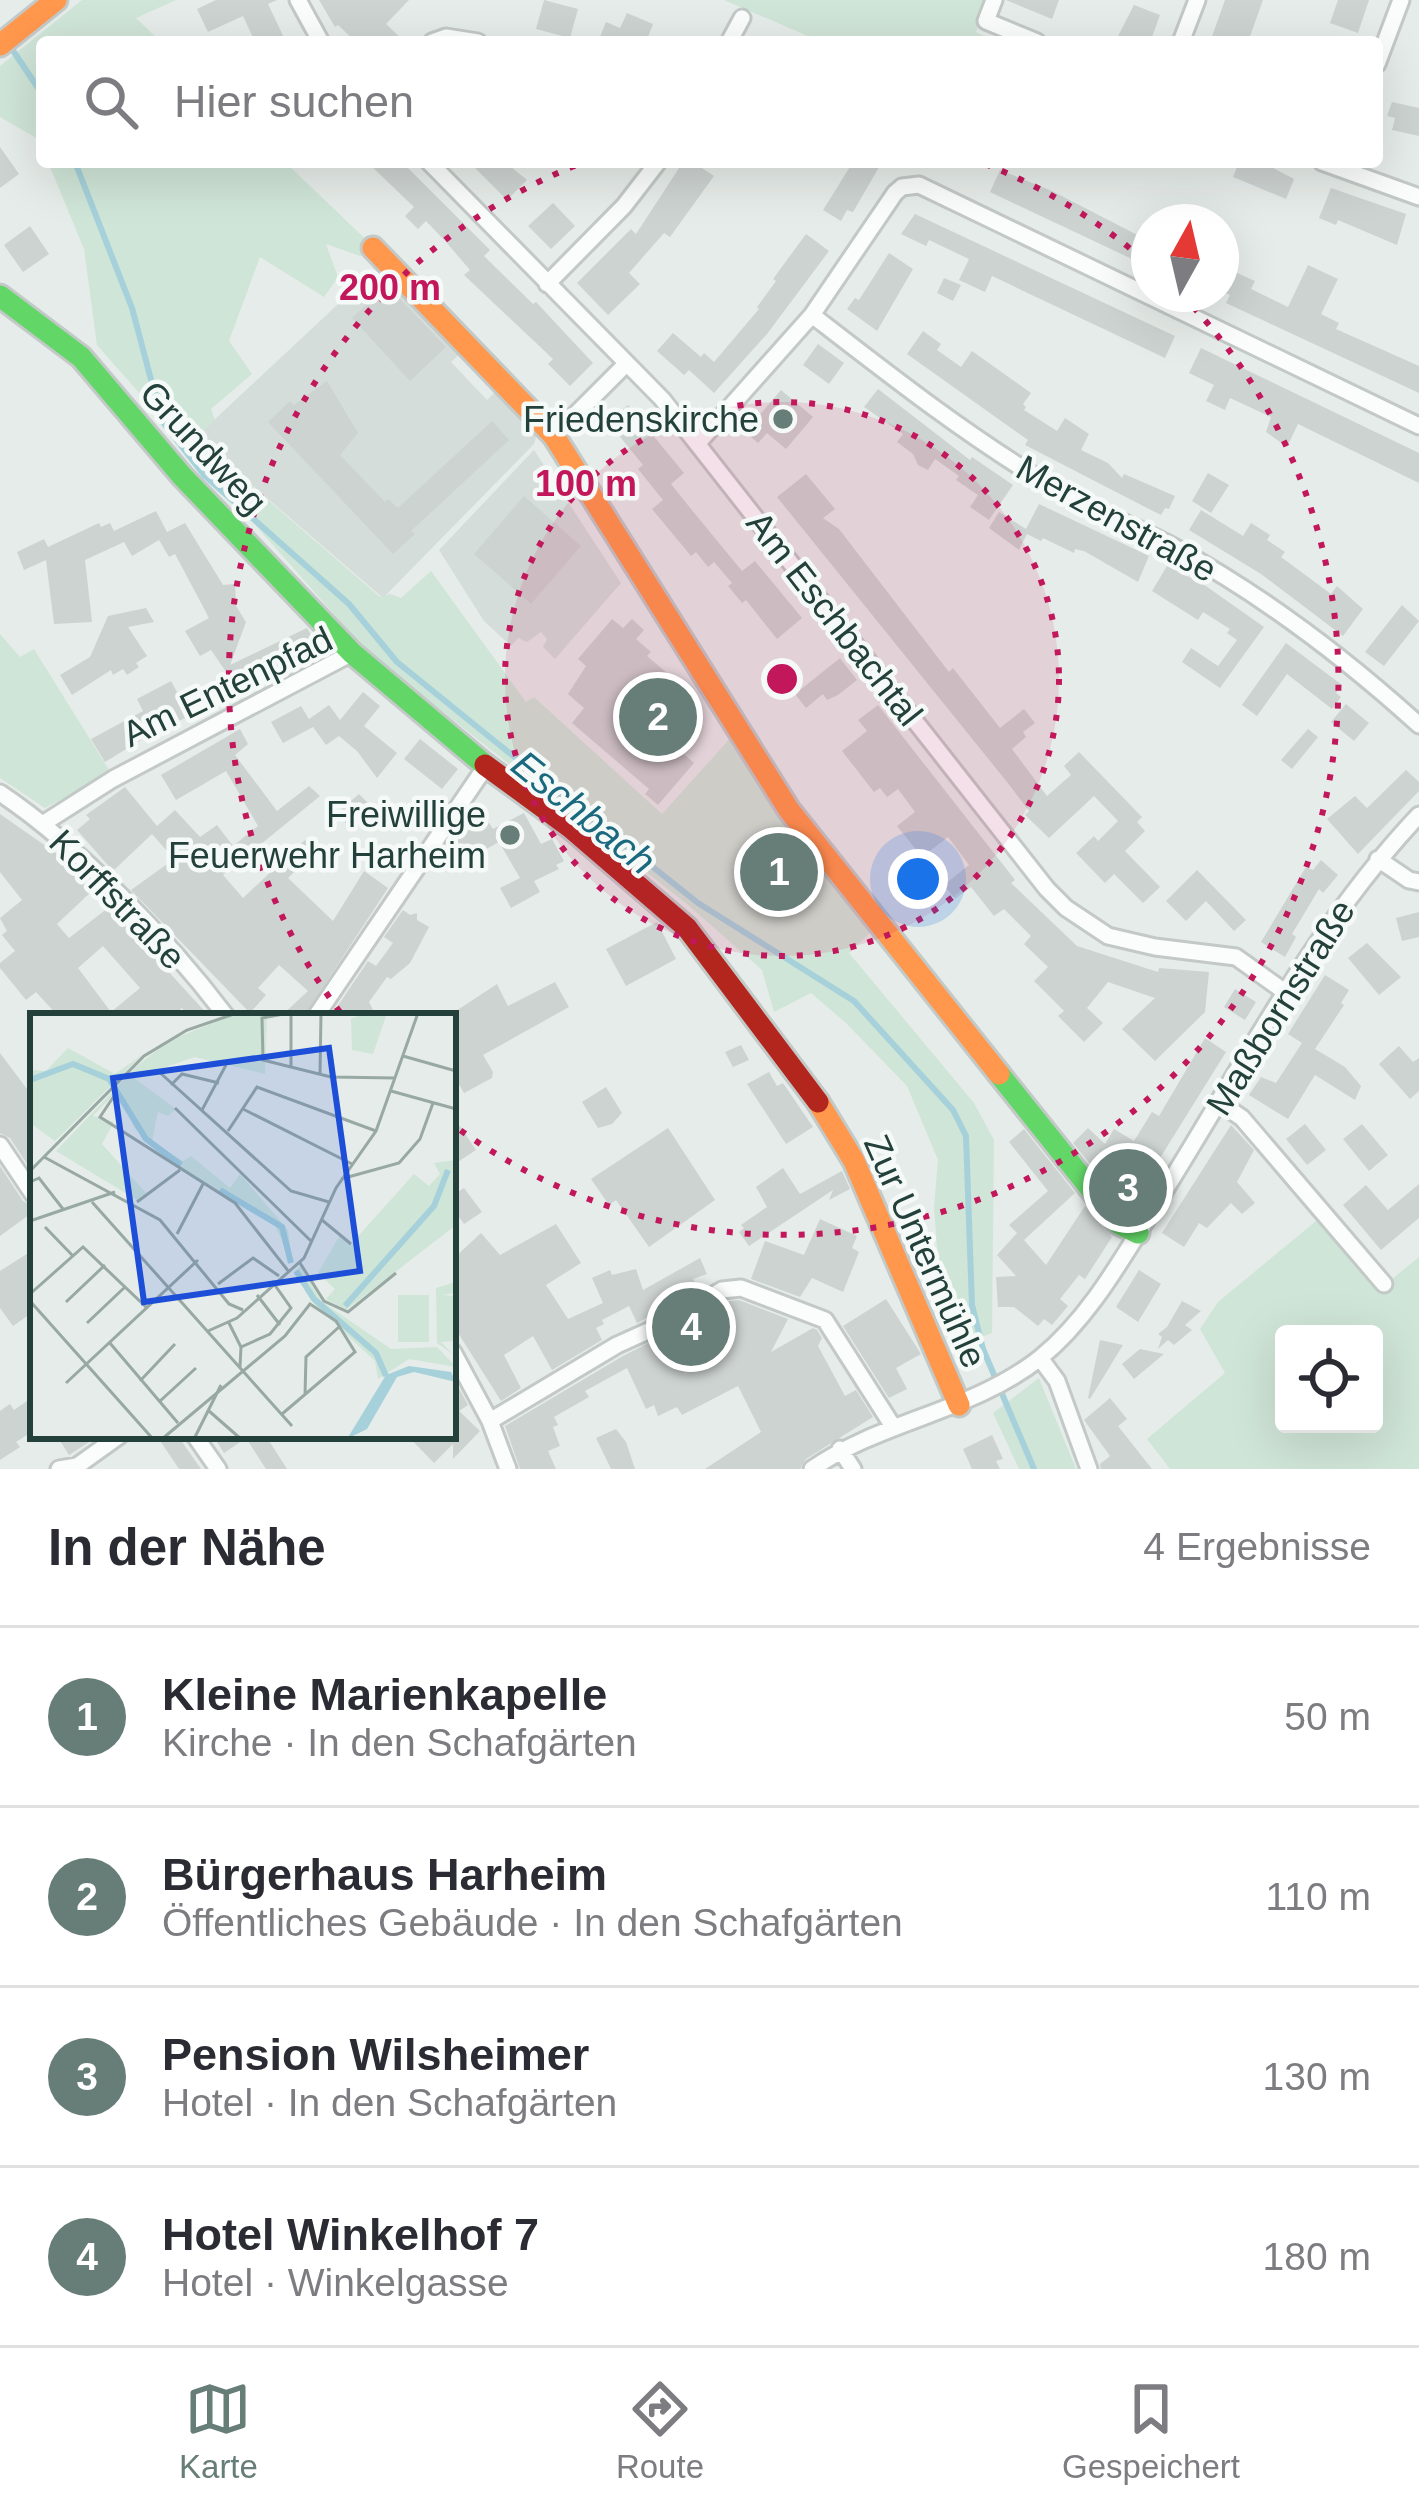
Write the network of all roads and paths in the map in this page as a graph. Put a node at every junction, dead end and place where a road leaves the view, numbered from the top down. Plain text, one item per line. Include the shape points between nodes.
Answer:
1 (56, 0) edge
2 (298, 0) edge
3 (994, 0) edge
4 (1196, 0) edge
5 (1401, 0) edge
6 (742, 17) dead end
7 (318, 36) edge
8 (733, 36) edge
9 (1022, 36) edge
10 (1182, 36) edge
11 (0, 45) edge
12 (1383, 48) edge
13 (435, 168) edge
14 (653, 168) edge
15 (1345, 168) edge
16 (1419, 196) edge
17 (374, 248) dead end
18 (547, 284) junction
19 (0, 296) edge
20 (812, 315) junction
21 (626, 364) junction
22 (1419, 426) edge
23 (554, 436) junction
24 (698, 443) junction
25 (352, 653) junction
26 (1419, 725) edge
27 (486, 766) junction
28 (0, 793) edge
29 (1419, 815) edge
30 (44, 823) junction
31 (1378, 859) junction
32 (1419, 882) edge
33 (1285, 992) junction
34 (224, 1013) edge
35 (318, 1013) edge
36 (1220, 1103) junction
37 (0, 1144) edge
38 (30, 1189) edge
39 (1138, 1233) junction
40 (1384, 1284) dead end
41 (456, 1358) edge
42 (1040, 1358) junction
43 (968, 1401) junction
44 (490, 1420) junction
45 (894, 1428) junction
46 (115, 1439) edge
47 (197, 1439) edge
48 (840, 1450) junction
49 (59, 1469) edge
50 (218, 1469) edge
51 (508, 1469) edge
52 (812, 1469) edge
53 (853, 1469) edge
54 (1089, 1469) edge

1 - 11 street
2 - 7 street
3 - 9 street via 986,21
4 - 10 street
5 - 12 street
6 - 8 street
13 - 18 street, Am Eschbachtal
14 - 18 street
15 - 16 street
17 - 23 street
18 - 21 street, Am Eschbachtal
19 - 25 street, Grundweg via 81,357
20 - 22 street via 895,193 920,185
20 - 24 street
20 - 26 street, Merzenstraße via 1012,462 1244,589
21 - 23 street
21 - 24 street, Am Eschbachtal
23 - 39 street via 789,810 1118,1222
24 - 33 street, Am Eschbachtal via 1066,908 1108,936 1236,957
25 - 27 street, Am Entenpfad
25 - 30 street, Am Entenpfad via 113,778
27 - 35 street
27 - 43 street, Zur Untermühle via 675,914 817,1101
28 - 30 street, Korffstraße
29 - 31 street, Maßbornstraße
30 - 34 street, Korffstraße
31 - 32 street
31 - 33 street, Maßbornstraße
33 - 36 street, Maßbornstraße
36 - 39 street, Maßbornstraße
36 - 40 street via 1242,1118
37 - 38 street
39 - 42 street, Maßbornstraße via 1090,1304
41 - 44 street
42 - 43 street, Maßbornstraße
42 - 54 street via 1057,1381
43 - 45 street, Maßbornstraße
44 - 45 street via 617,1345 740,1288 825,1320
44 - 51 street
45 - 48 street, Maßbornstraße
46 - 49 street
47 - 50 street
48 - 52 street, Maßbornstraße
48 - 53 street

